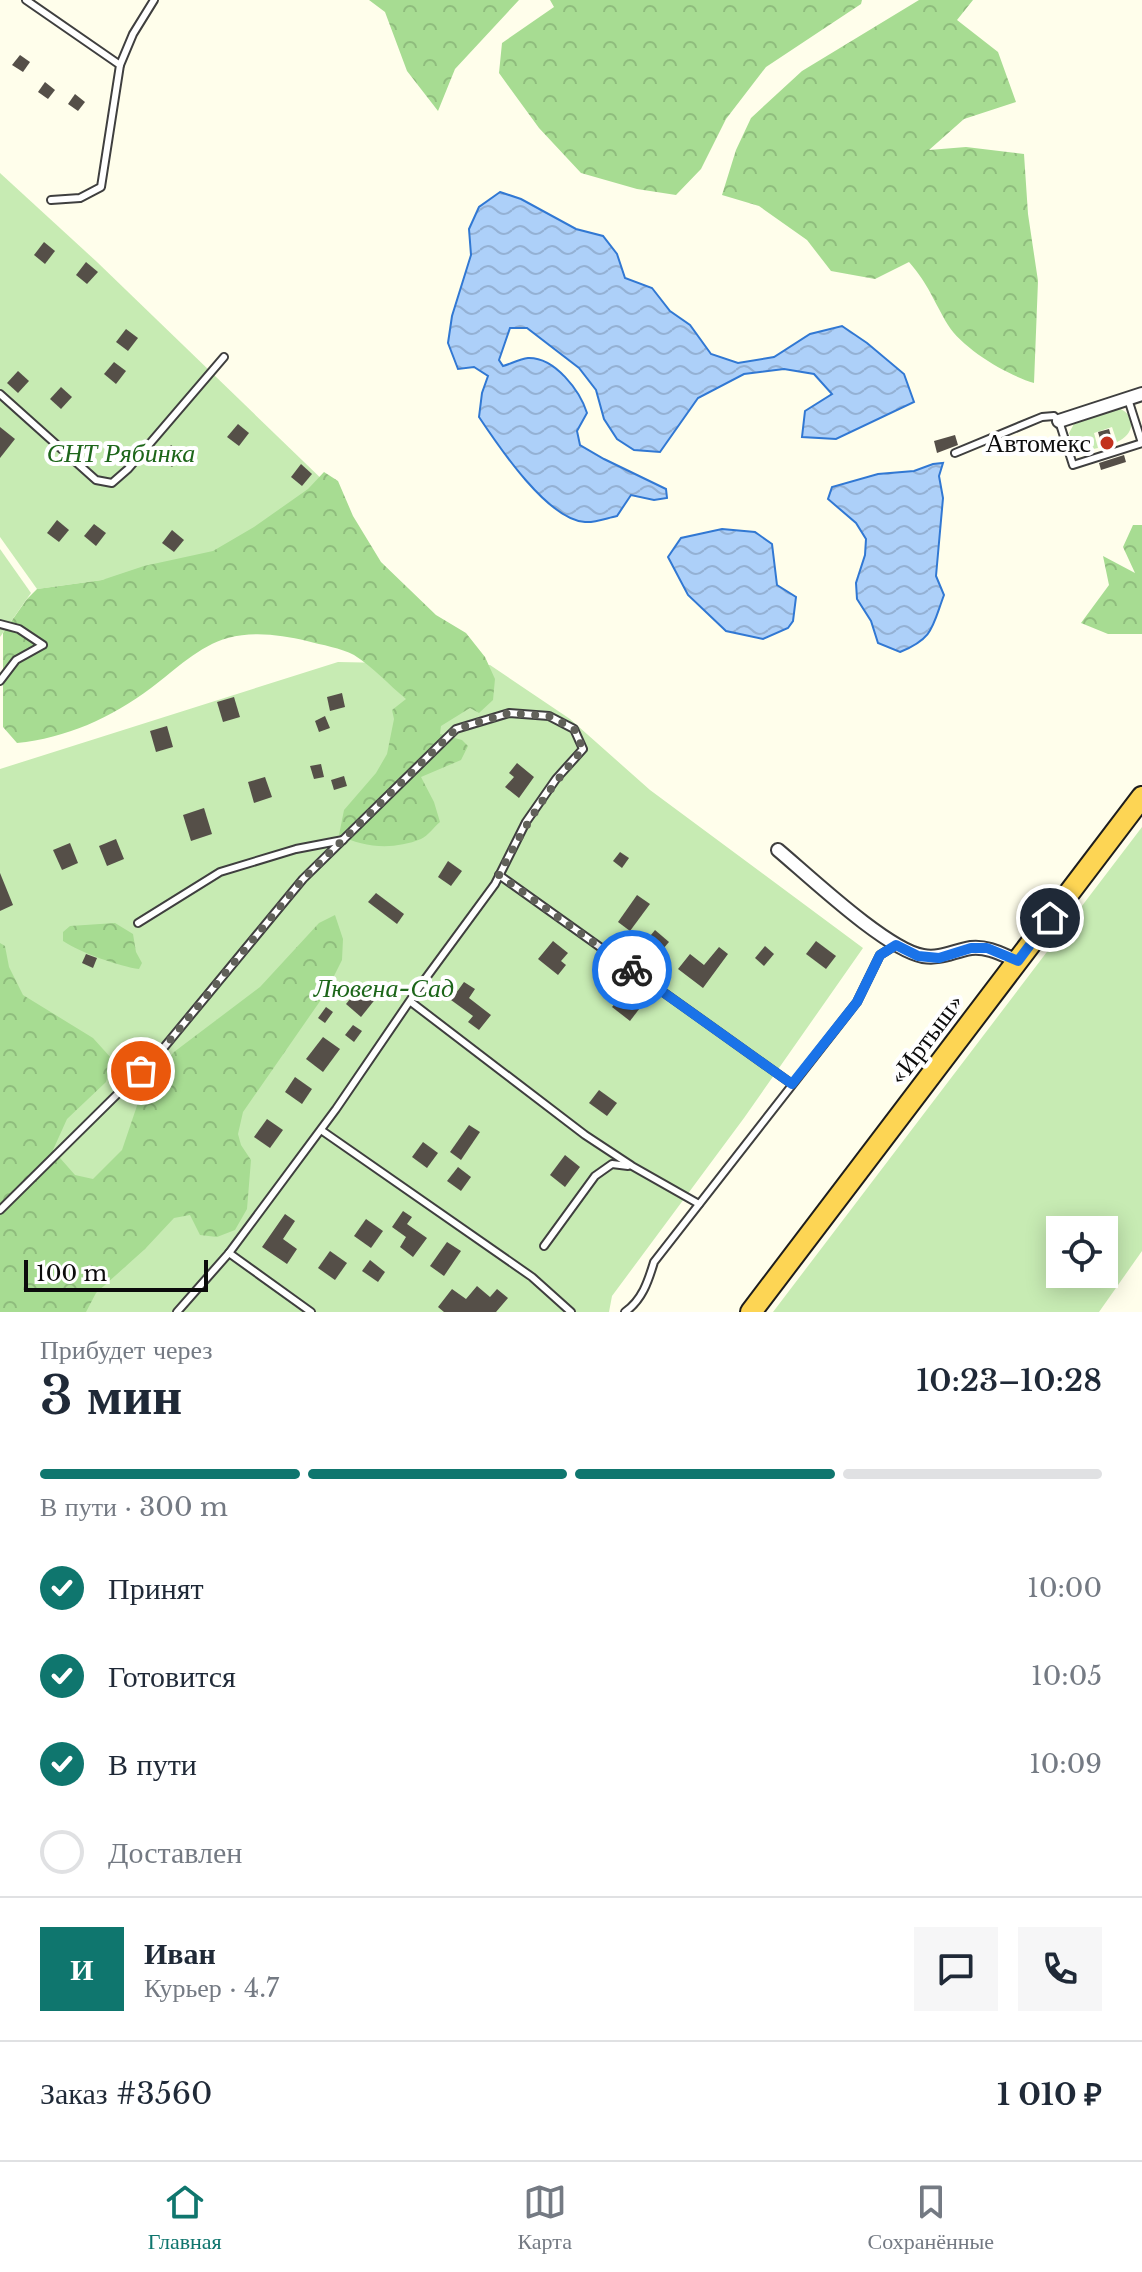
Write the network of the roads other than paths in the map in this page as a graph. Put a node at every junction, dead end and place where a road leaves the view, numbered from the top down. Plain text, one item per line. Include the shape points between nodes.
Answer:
1 (26, 0) edge
2 (154, 0) edge
3 (120, 65) junction
4 (51, 200) dead end
5 (224, 357) dead end
6 (0, 394) edge
7 (1142, 394) edge
8 (1128, 399) junction
9 (1059, 421) junction
10 (1142, 443) edge
11 (955, 453) dead end
12 (0, 624) edge
13 (0, 681) edge
14 (1142, 797) edge
15 (343, 840) junction
16 (778, 850) dead end
17 (499, 875) junction
18 (138, 923) dead end
19 (896, 945) junction
20 (1018, 961) junction
21 (411, 1002) junction
22 (792, 1084) junction
23 (321, 1130) junction
24 (632, 1166) junction
25 (699, 1204) junction
26 (0, 1210) edge
27 (544, 1246) dead end
28 (229, 1253) junction
29 (634, 1308) edge
30 (177, 1312) edge
31 (311, 1312) edge
32 (571, 1312) edge
33 (625, 1312) edge
34 (751, 1312) edge

1 - 3 lane
2 - 3 lane
3 - 4 lane via 101,187 80,198
5 - 6 lane via 112,483 96,480
7 - 8 street
8 - 9 street
8 - 10 lane
9 - 10 lane via 1073,465
9 - 11 lane via 1042,417
12 - 13 lane via 43,645 16,660
14 - 20 highway, «Иртыш»
15 - 17 lane via 456,729 509,713 549,716 574,729 583,749 526,822
15 - 18 lane via 220,872
15 - 26 lane via 303,879 161,1051
16 - 19 street
17 - 21 lane
17 - 22 lane
19 - 20 street via 918,956 939,958 987,948
19 - 22 lane via 880,955 857,1002
20 - 34 highway, «Иртыш»
21 - 23 lane
21 - 24 lane
22 - 25 lane
23 - 28 lane
23 - 32 lane via 532,1277
24 - 25 lane
24 - 27 lane via 612,1164 595,1176
25 - 29 lane via 654,1262
28 - 30 lane
28 - 31 lane
29 - 33 lane

